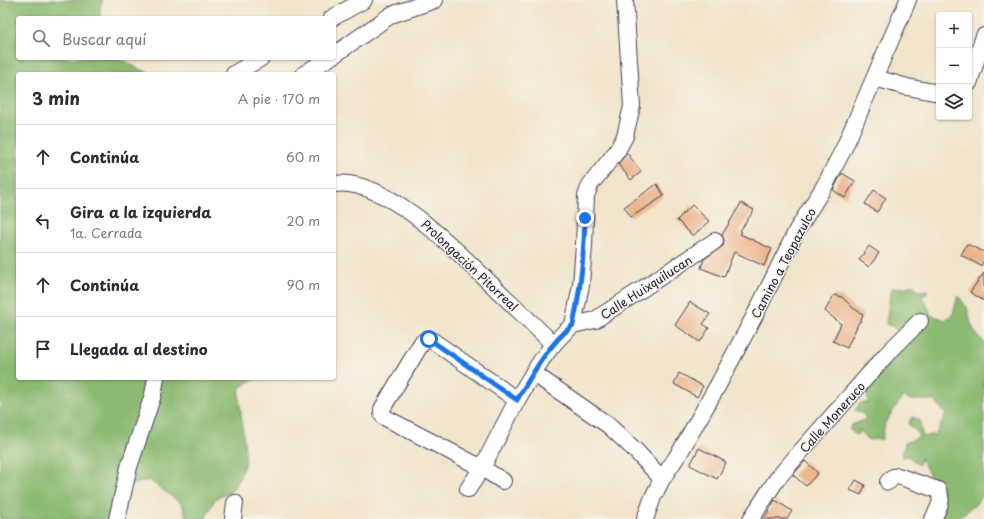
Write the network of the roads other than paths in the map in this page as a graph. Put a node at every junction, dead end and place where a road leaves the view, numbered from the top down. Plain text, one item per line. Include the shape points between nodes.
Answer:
1 (364, 0) edge
2 (434, 0) edge
3 (625, 0) edge
4 (908, 0) edge
5 (336, 16) edge
6 (984, 36) edge
7 (336, 54) edge
8 (258, 60) edge
9 (326, 60) edge
10 (237, 72) edge
11 (307, 72) edge
12 (972, 74) edge
13 (875, 78) junction
14 (936, 92) edge
15 (336, 184) edge
16 (715, 241) dead end
17 (920, 321) dead end
18 (573, 325) junction
19 (553, 344) junction
20 (533, 373) junction
21 (156, 380) edge
22 (514, 398) junction
23 (482, 468) junction
24 (662, 479) junction
25 (503, 481) dead end
26 (888, 482) dead end
27 (468, 489) dead end
28 (235, 503) dead end
29 (117, 519) edge
30 (233, 519) edge
31 (646, 519) edge
32 (750, 519) edge
33 (933, 519) edge

1 - 5 street
2 - 7 street via 391,15
3 - 18 street via 632,106 625,136 617,151 590,185 586,196 581,278
4 - 13 street, Camino a Teopazulco
6 - 12 street
8 - 10 street
9 - 11 street
13 - 14 street
13 - 24 street, Camino a Teopazulco via 825,185 797,230 707,405
15 - 19 street, Prolongación Pitorreal via 358,185 391,200 419,218 444,238
16 - 18 street, Calle Huixquilucan via 595,320
17 - 32 street, Calle Moneruco via 886,355 795,458 777,479
18 - 19 street
19 - 20 street
20 - 22 street
20 - 24 street via 608,425
21 - 29 street via 129,467
22 - 23 street
22 - 23 street via 427,339 421,344 384,405 384,417
23 - 25 street
23 - 27 street
24 - 31 street, Camino a Teopazulco
26 - 33 street via 898,476 938,490 942,500
28 - 30 street

